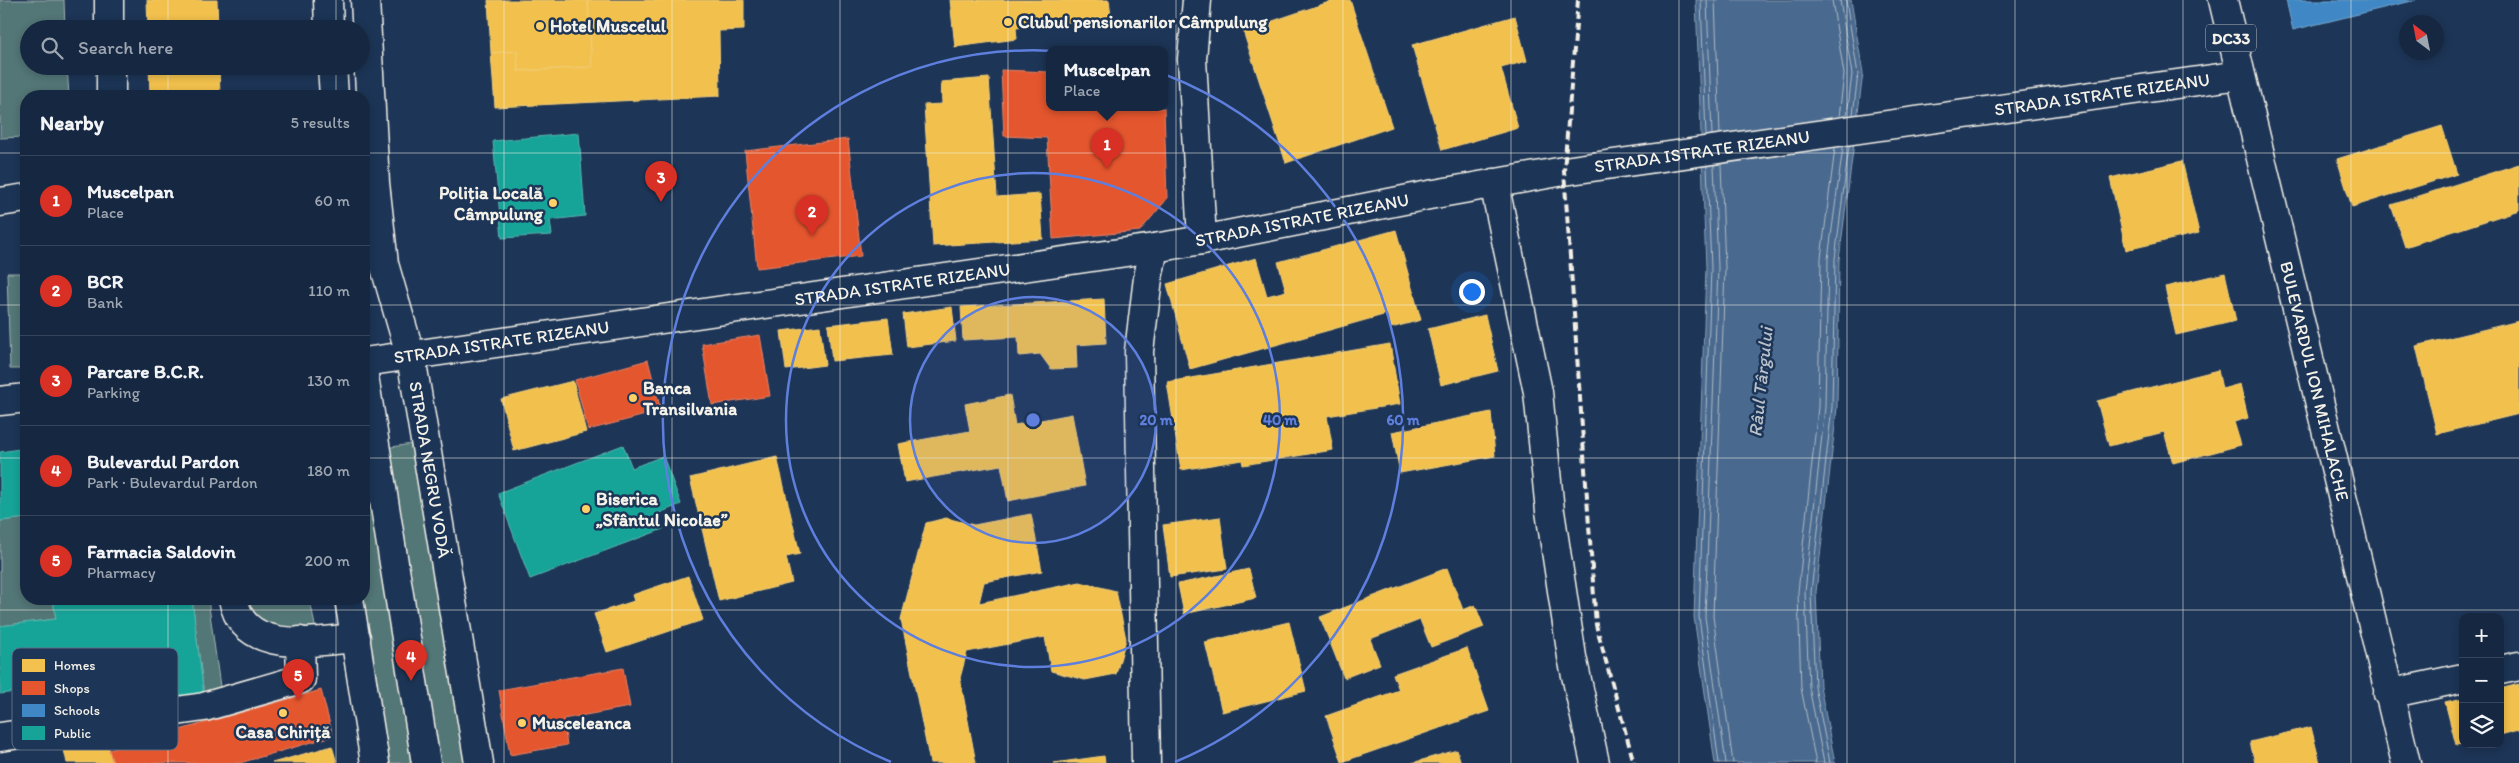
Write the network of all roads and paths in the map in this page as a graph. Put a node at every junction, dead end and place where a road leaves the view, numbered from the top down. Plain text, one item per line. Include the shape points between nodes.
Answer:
1 (109, 0) edge
2 (328, 0) edge
3 (365, 0) edge
4 (1197, 0) edge
5 (2222, 0) edge
6 (110, 20) edge
7 (329, 20) edge
8 (366, 20) edge
9 (110, 75) edge
10 (333, 75) edge
11 (369, 75) edge
12 (2240, 75) junction
13 (111, 90) edge
14 (334, 90) edge
15 (370, 90) edge
16 (370, 92) edge
17 (1494, 183) junction
18 (20, 199) edge
19 (0, 202) edge
20 (1202, 240) junction
21 (1154, 248) junction
22 (411, 357) junction
23 (370, 361) edge
24 (20, 399) edge
25 (0, 401) edge
26 (370, 413) edge
27 (235, 605) edge
28 (351, 605) edge
29 (356, 638) junction
30 (300, 641) junction
31 (2519, 666) edge
32 (2504, 669) edge
33 (2459, 679) edge
34 (2388, 694) junction
35 (178, 711) edge
36 (375, 763) edge
37 (426, 763) edge
38 (479, 763) edge
39 (1146, 763) edge
40 (1595, 763) edge
41 (2406, 763) edge

1 - 6 main road
2 - 7 main road
3 - 8 main road, STRADA NEGRU VODĂ
4 - 20 main road via 1192,58
5 - 12 main road, BULEVARDUL ION MIHALACHE / DC33
9 - 13 main road
10 - 14 main road
11 - 15 main road, STRADA NEGRU VODĂ
12 - 17 main road, STRADA ISTRATE RIZEANU / DC33
12 - 34 main road, BULEVARDUL ION MIHALACHE
16 - 22 main road, STRADA NEGRU VODĂ via 384,264
17 - 20 main road, STRADA ISTRATE RIZEANU / DC33
17 - 40 main road via 1538,392 1550,512 1572,657
18 - 19 main road
20 - 21 main road, STRADA ISTRATE RIZEANU / DC33
21 - 22 main road, STRADA ISTRATE RIZEANU / DC33
21 - 39 main road via 1139,351
22 - 23 main road, STRADA ISTRATE RIZEANU
22 - 38 main road, STRADA NEGRU VODĂ
24 - 25 main road
26 - 37 main road
27 - 30 main road via 238,615 250,629 265,639
28 - 29 main road
29 - 30 main road
29 - 36 main road
30 - 35 main road via 301,679 204,707
31 - 32 main road
33 - 34 main road
34 - 41 main road, BULEVARDUL ION MIHALACHE

